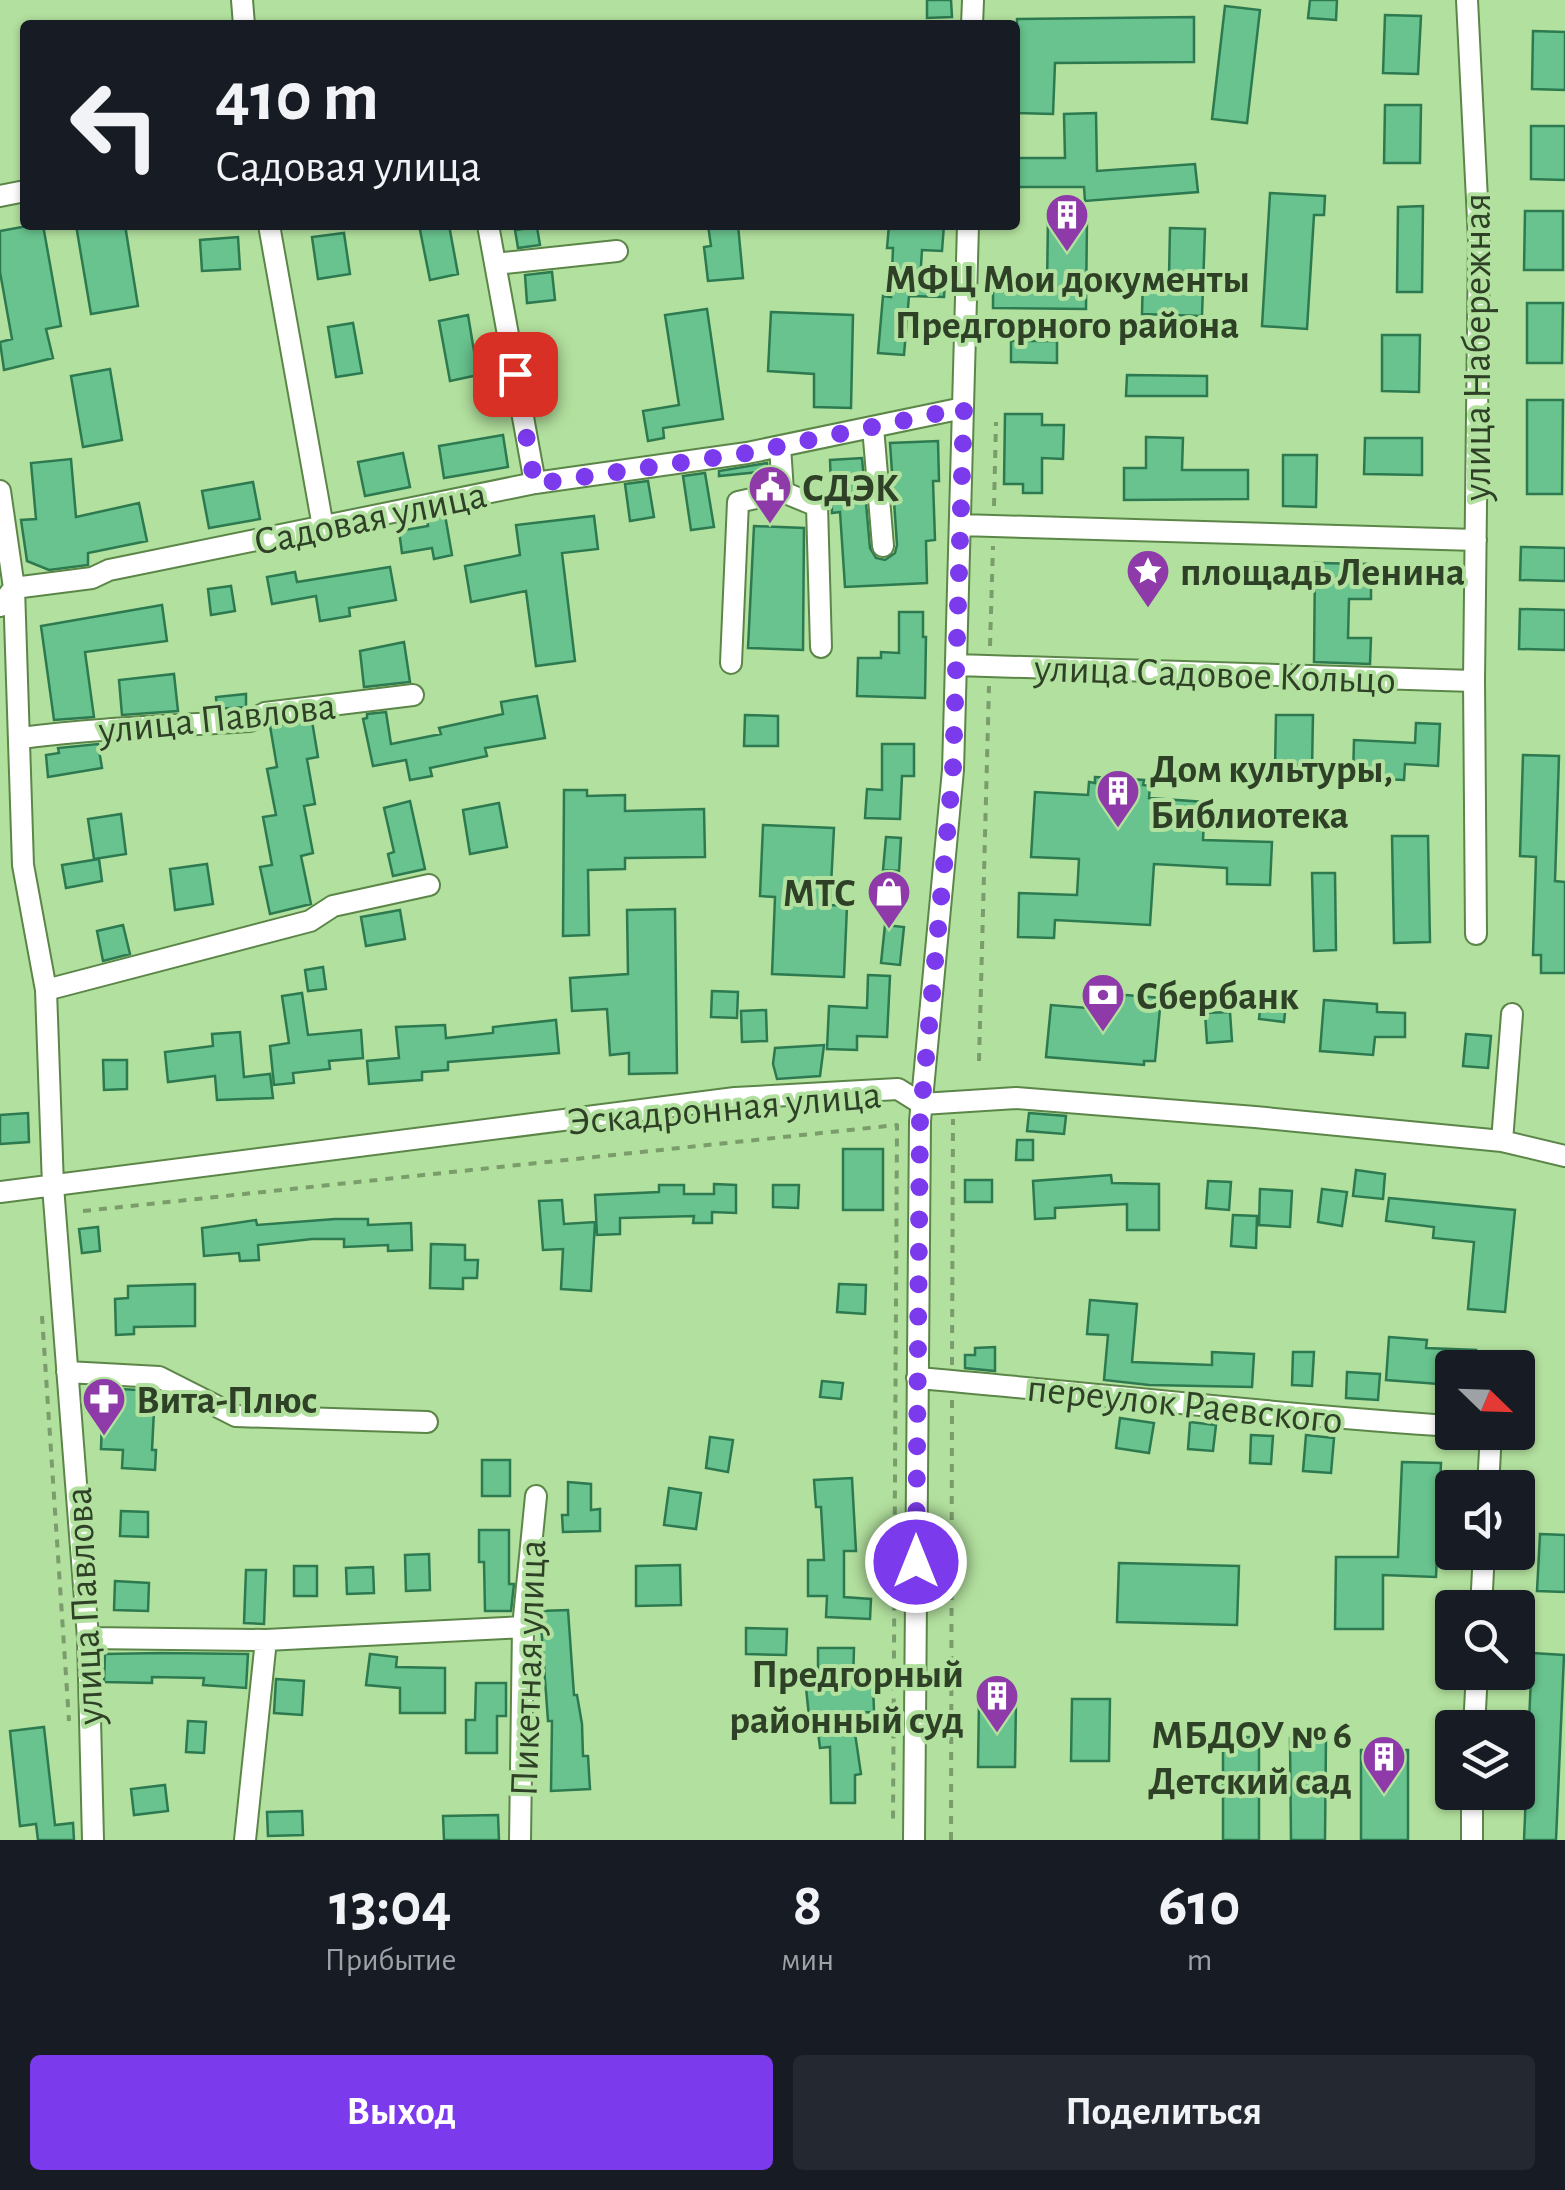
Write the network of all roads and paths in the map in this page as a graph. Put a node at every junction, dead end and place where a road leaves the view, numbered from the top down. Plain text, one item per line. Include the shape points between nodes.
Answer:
1 (1467, 0) edge
2 (271, 230) edge
3 (489, 230) edge
4 (968, 230) edge
5 (617, 251) dead end
6 (496, 264) junction
7 (964, 408) junction
8 (996, 422) dead end
9 (873, 427) junction
10 (780, 446) junction
11 (535, 484) junction
12 (0, 491) edge
13 (783, 492) junction
14 (960, 525) junction
15 (994, 526) junction
16 (323, 527) junction
17 (1476, 540) junction
18 (883, 546) dead end
19 (14, 588) junction
20 (0, 606) edge
21 (821, 647) dead end
22 (731, 663) dead end
23 (956, 665) junction
24 (990, 666) junction
25 (1474, 681) junction
26 (414, 695) dead end
27 (21, 738) junction
28 (428, 885) dead end
29 (1476, 934) dead end
30 (46, 990) junction
31 (1512, 1014) dead end
32 (979, 1060) dead end
33 (953, 1102) junction
34 (922, 1104) junction
35 (1502, 1141) junction
36 (1565, 1156) edge
37 (53, 1186) junction
38 (0, 1192) edge
39 (83, 1210) dead end
40 (42, 1314) dead end
41 (68, 1372) junction
42 (918, 1378) junction
43 (952, 1381) junction
44 (427, 1422) dead end
45 (1435, 1425) edge
46 (536, 1496) dead end
47 (523, 1627) junction
48 (88, 1638) junction
49 (266, 1640) junction
50 (69, 1723) dead end
51 (1472, 1810) edge
52 (893, 1820) dead end
53 (94, 1840) edge
54 (245, 1840) edge
55 (520, 1840) edge
56 (914, 1840) edge
57 (951, 1840) edge
58 (1472, 1840) edge

1 - 17 street, улица Набережная via 1479,240
2 - 16 street
3 - 6 street
4 - 7 street
5 - 6 street
6 - 11 street
7 - 9 street, Садовая улица
7 - 14 street
8 - 15 path
9 - 10 street, Садовая улица
9 - 18 street
10 - 11 street, Садовая улица
10 - 13 street
11 - 16 street, Садовая улица
12 - 19 street, улица Павлова
13 - 21 street via 816,506
13 - 22 street via 738,502
14 - 15 street
14 - 23 street
15 - 17 street
15 - 24 path
16 - 19 street, Садовая улица via 92,578
17 - 25 street, улица Набережная
19 - 20 street
19 - 27 street, улица Павлова
23 - 24 street, улица Садовое Кольцо
23 - 34 street via 953,770
24 - 25 street, улица Садовое Кольцо
24 - 32 path
25 - 29 street, улица Набережная
26 - 27 street, улица Павлова via 250,721
27 - 30 street, улица Павлова via 23,865
28 - 30 street
30 - 37 street, улица Павлова
31 - 35 street
33 - 34 street, Эскадронная улица
33 - 35 street, Эскадронная улица via 1016,1098
33 - 43 path
34 - 37 street, Эскадронная улица via 898,1089 735,1098
34 - 42 street
35 - 36 street, Эскадронная улица
37 - 38 street, Эскадронная улица
37 - 41 street, улица Павлова
39 - 52 path via 897,1125
40 - 50 path
41 - 44 street via 159,1377 236,1416
41 - 48 street, улица Павлова
42 - 43 street, переулок Раевского
42 - 56 street
43 - 45 street, переулок Раевского
43 - 57 path
46 - 47 street, Пикетная улица
47 - 49 street
47 - 55 street, Пикетная улица
48 - 49 street
48 - 53 street, улица Павлова
49 - 54 street
51 - 58 street

